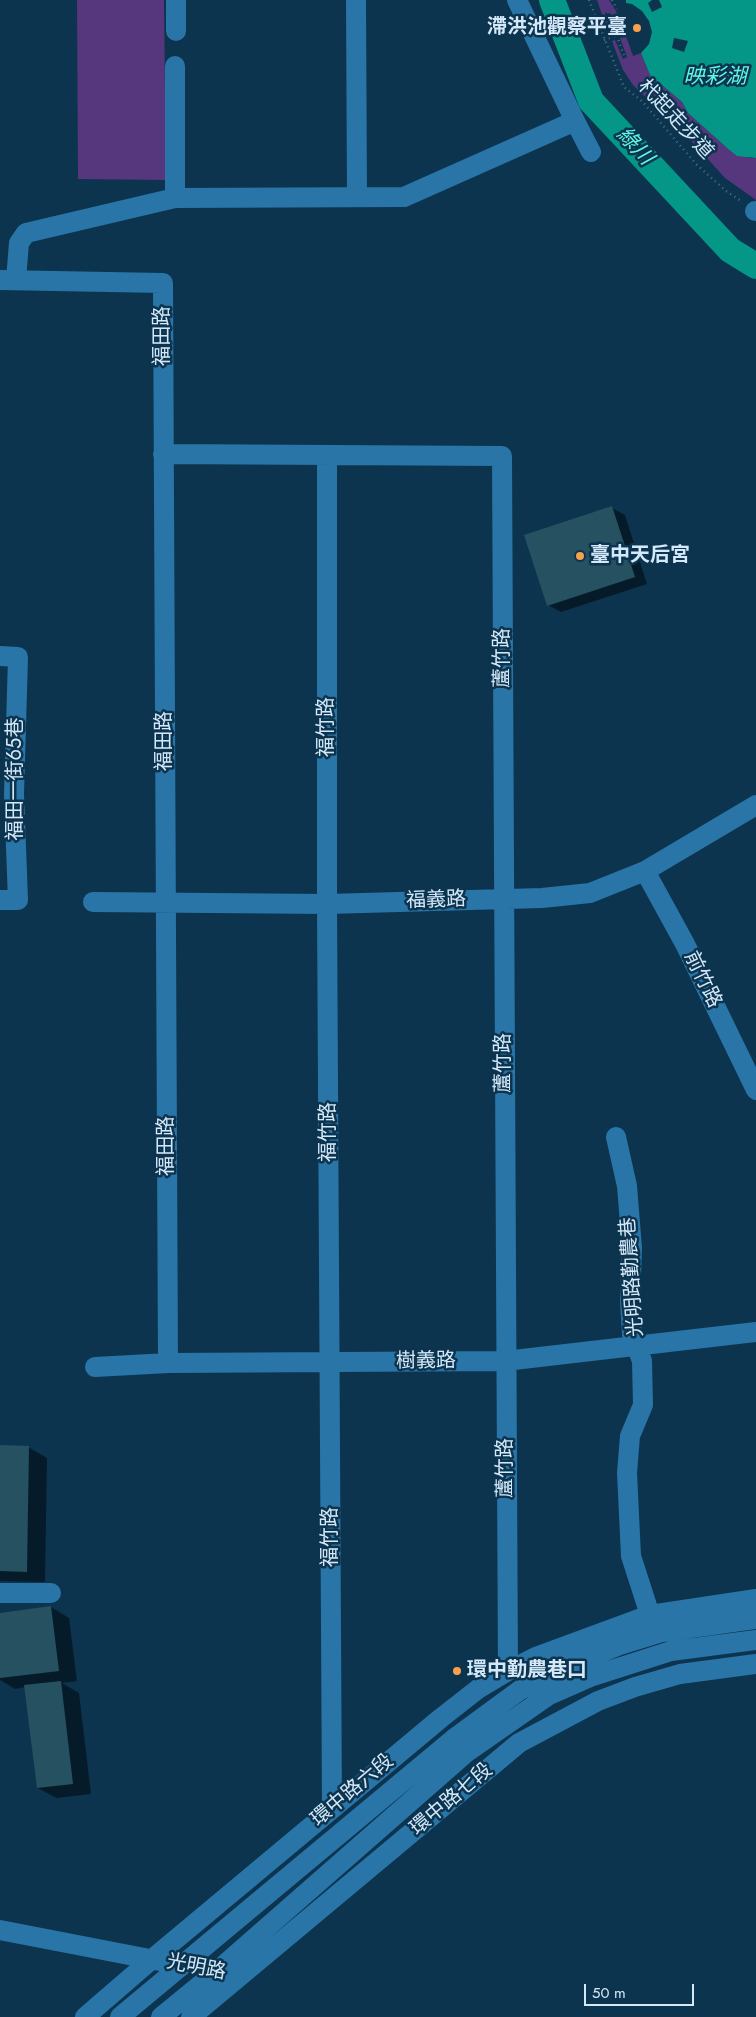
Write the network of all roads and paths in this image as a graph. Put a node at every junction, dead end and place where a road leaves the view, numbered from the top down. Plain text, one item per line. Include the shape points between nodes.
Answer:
1 (176, 0) edge
2 (356, 0) edge
3 (517, 0) edge
4 (589, 0) edge
5 (612, 0) edge
6 (617, 9) dead end
7 (608, 12) dead end
8 (176, 31) dead end
9 (625, 33) dead end
10 (617, 36) junction
11 (604, 40) junction
12 (625, 58) dead end
13 (175, 66) dead end
14 (575, 122) junction
15 (591, 152) dead end
16 (174, 198) junction
17 (357, 198) junction
18 (755, 211) edge
19 (9, 246) edge
20 (8, 280) edge
21 (163, 454) junction
22 (327, 455) junction
23 (0, 656) edge
24 (756, 805) edge
25 (645, 871) junction
26 (503, 899) junction
27 (9, 900) edge
28 (93, 902) dead end
29 (166, 903) junction
30 (327, 904) junction
31 (756, 1090) edge
32 (616, 1137) dead end
33 (756, 1332) edge
34 (637, 1346) junction
35 (505, 1361) junction
36 (168, 1363) junction
37 (330, 1363) junction
38 (94, 1367) dead end
39 (0, 1593) edge
40 (51, 1593) dead end
41 (756, 1599) edge
42 (650, 1615) junction
43 (756, 1619) edge
44 (662, 1632) junction
45 (756, 1640) edge
46 (671, 1651) junction
47 (756, 1664) edge
48 (508, 1671) junction
49 (680, 1674) junction
50 (332, 1809) junction
51 (0, 1930) edge
52 (151, 1960) junction
53 (181, 1965) junction
54 (216, 1972) junction
55 (240, 1976) junction
56 (85, 2017) edge
57 (120, 2017) edge
58 (161, 2017) edge
59 (191, 2017) edge

1 - 8 street
2 - 17 street
3 - 14 street
4 - 11 path, 杙起走步道
5 - 6 path
7 - 10 path
9 - 10 path
10 - 11 path
10 - 12 path
11 - 18 path, 杙起走步道 via 624,88 642,101 696,164
13 - 16 street
14 - 15 street
14 - 17 street via 404,197
16 - 17 street
16 - 19 street via 26,233
19 - 20 street
20 - 21 street, 福田路 via 163,284
21 - 22 street
21 - 29 street, 福田路
22 - 26 street, 蘆竹路 via 502,456
22 - 30 street, 福竹路
23 - 27 street, 福田一街65巷 via 18,657
24 - 25 street, 福義路
25 - 26 street, 福義路 via 590,893
25 - 31 street, 前竹路
26 - 30 street, 福義路
26 - 35 street, 蘆竹路
28 - 29 street, 福義路
29 - 30 street, 福義路
29 - 36 street, 福田路
30 - 37 street, 福竹路
32 - 34 street, 光明路勤農巷 via 626,1186 632,1248 630,1301
33 - 34 street, 樹義路
34 - 35 street, 樹義路
34 - 42 street, 光明路勤農巷 via 642,1361 643,1405 630,1436 627,1473 630,1556
35 - 37 street, 樹義路
35 - 48 street, 蘆竹路
36 - 37 street, 樹義路
36 - 38 street, 樹義路
37 - 50 street, 福竹路
39 - 40 street
41 - 42 street
42 - 44 street, 光明路勤農巷
42 - 48 street, 環中路六段 via 536,1657
43 - 44 street
44 - 46 street, 光明路勤農巷
44 - 53 street, 環中路六段 via 578,1662 520,1690 456,1737
45 - 46 street
46 - 49 street, 光明路勤農巷
46 - 54 street via 590,1677 549,1695 474,1746
47 - 49 street, 環中路七段
48 - 50 street, 環中路六段 via 441,1718
49 - 55 street, 環中路七段 via 598,1701 519,1743
50 - 52 street, 環中路六段
51 - 52 street, 光明路
52 - 53 street, 光明路
52 - 56 street, 環中路六段
53 - 54 street, 光明路
53 - 57 street, 環中路六段
54 - 55 street, 光明路
54 - 58 street
55 - 59 street, 環中路七段

